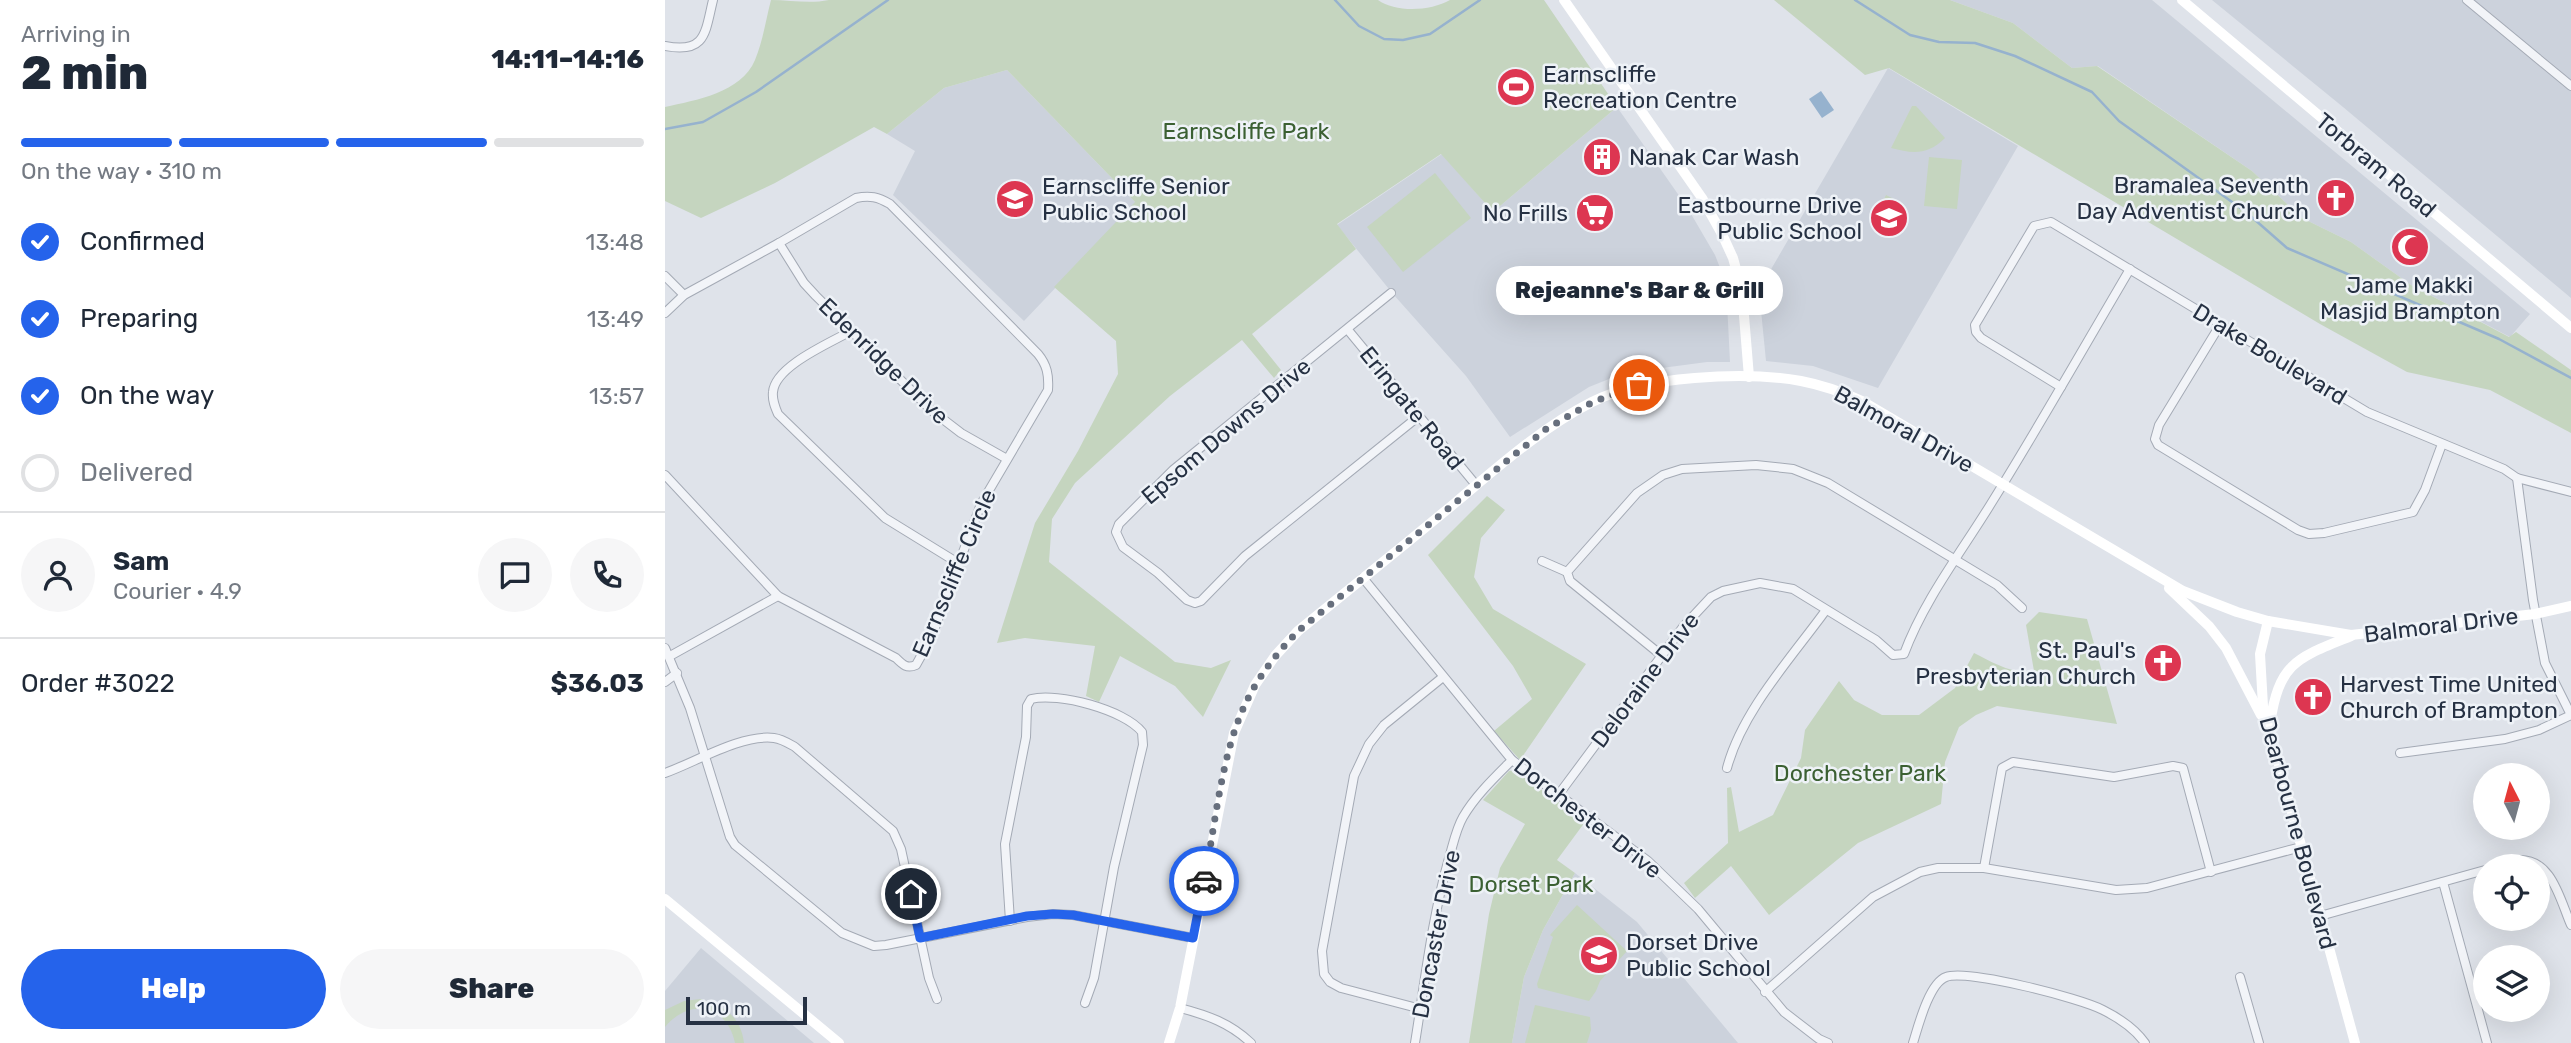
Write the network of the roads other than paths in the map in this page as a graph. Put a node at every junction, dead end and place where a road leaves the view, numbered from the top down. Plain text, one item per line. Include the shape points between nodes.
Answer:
1 (713, 0) edge
2 (1564, 0) edge
3 (2182, 0) edge
4 (2467, 0) edge
5 (665, 46) edge
6 (2571, 86) edge
7 (779, 243) junction
8 (2130, 269) junction
9 (665, 276) edge
10 (1391, 293) dead end
11 (684, 295) junction
12 (665, 313) edge
13 (2220, 325) junction
14 (2571, 328) edge
15 (1348, 330) junction
16 (851, 331) junction
17 (1749, 377) junction
18 (2061, 387) junction
19 (1419, 416) junction
20 (2442, 444) junction
21 (1007, 459) junction
22 (665, 475) edge
23 (2517, 478) junction
24 (2003, 484) junction
25 (1476, 485) junction
26 (2571, 492) edge
27 (1956, 560) junction
28 (1542, 561) dead end
29 (958, 563) junction
30 (1567, 572) junction
31 (2157, 576) junction
32 (1363, 578) junction
33 (778, 596) junction
34 (2571, 606) edge
35 (2022, 608) dead end
36 (1826, 610) junction
37 (2535, 614) junction
38 (2267, 621) junction
39 (2351, 635) junction
40 (667, 652) edge
41 (1661, 655) junction
42 (677, 673) junction
43 (1443, 677) junction
44 (665, 682) edge
45 (2571, 715) edge
46 (2269, 730) junction
47 (2400, 753) dead end
48 (705, 757) junction
49 (1512, 760) junction
50 (1727, 768) dead end
51 (665, 774) edge
52 (1559, 794) junction
53 (2301, 847) junction
54 (1984, 868) junction
55 (2211, 872) junction
56 (2473, 874) edge
57 (2550, 874) edge
58 (2444, 882) junction
59 (665, 899) edge
60 (2320, 916) junction
61 (1010, 920) junction
62 (1104, 920) junction
63 (2571, 925) edge
64 (920, 938) junction
65 (1193, 938) junction
66 (2240, 977) dead end
67 (1765, 992) junction
68 (937, 999) dead end
69 (1085, 1003) dead end
70 (1180, 1008) junction
71 (1421, 1009) junction
72 (1817, 1041) edge
73 (839, 1043) edge
74 (1169, 1043) edge
75 (1251, 1043) edge
76 (1415, 1043) edge
77 (1828, 1043) edge
78 (1913, 1043) edge
79 (2145, 1043) edge
80 (2259, 1043) edge
81 (2355, 1043) edge
82 (2487, 1043) edge

1 - 5 street via 701,41 686,49
2 - 17 street via 1702,198 1722,234 1742,291
3 - 14 street, Torbram Road
4 - 6 street
7 - 11 street, Earnscliffe Circle
7 - 16 street, Edenridge Drive via 804,283
7 - 21 street, Earnscliffe Circle via 856,198 868,195 890,204 1046,364 1048,390
8 - 13 street, Drake Boulevard
8 - 18 street
8 - 18 street, Drake Boulevard via 2051,222 2041,223 2034,226 1978,319 1976,332 1981,338
9 - 11 street
10 - 15 street, Epsom Downs Drive
11 - 12 street, Earnscliffe Circle
13 - 20 street, Drake Boulevard via 2367,412
13 - 20 street via 2155,439 2298,530 2324,533 2413,512
15 - 19 street, Eringate Road
15 - 19 street, Epsom Downs Drive via 1173,470 1119,524 1116,532 1123,547 1187,600 1201,601 1245,556
16 - 21 street, Edenridge Drive via 931,410
16 - 29 street via 781,373 773,392 778,414 885,518
17 - 24 street, Balmoral Drive via 1800,381 1839,391
17 - 25 street, Balmoral Drive via 1639,385 1593,402 1546,429
18 - 24 street
19 - 25 street, Eringate Road
20 - 23 street, Drake Boulevard
21 - 29 street, Earnscliffe Circle via 981,504
22 - 33 street, Earnscliffe Circle
23 - 26 street, Drake Boulevard
23 - 37 street
24 - 27 street, Deloraine Drive
24 - 31 street, Balmoral Drive
25 - 32 street, Balmoral Drive
27 - 30 street via 1813,475 1777,466 1729,466 1682,469 1653,481
27 - 35 street via 1997,585
27 - 36 street, Deloraine Drive via 1901,656
28 - 30 street
29 - 33 street, Earnscliffe Circle via 931,638 911,667
30 - 41 street via 1570,581
31 - 38 street, Balmoral Drive via 2206,601
31 - 46 street via 2226,648
32 - 43 street, Dorchester Drive
32 - 65 street, Balmoral Drive via 1275,656 1243,709 1227,759
33 - 40 street
34 - 37 street, Balmoral Drive
36 - 41 street, Deloraine Drive via 1778,584 1739,586 1711,597
36 - 50 street via 1759,702 1733,747
37 - 39 street, Balmoral Drive
37 - 45 street via 2545,663
38 - 39 street, Balmoral Drive
38 - 46 street, Dearbourne Boulevard via 2259,666
39 - 46 street via 2292,665 2275,692
40 - 42 street
41 - 52 street, Deloraine Drive
42 - 44 street
42 - 48 street
43 - 49 street, Dorchester Drive
43 - 71 street via 1384,725 1359,761 1322,951 1324,974 1330,982
45 - 47 street via 2505,739
46 - 53 street, Dearbourne Boulevard
48 - 51 street
48 - 64 street via 735,845 851,938 874,946
48 - 64 street via 761,737 778,738 795,747 893,831
49 - 52 street, Dorchester Drive
49 - 71 street, Doncaster Drive via 1475,800 1455,837
52 - 67 street, Dorchester Drive via 1675,886
53 - 55 street
53 - 60 street, Dearbourne Boulevard
54 - 55 street via 2116,890 2147,888
54 - 55 street via 2002,768 2013,762 2114,777 2183,768
54 - 67 street via 1938,868 1905,878 1873,897
56 - 58 street
57 - 63 street
58 - 60 street
58 - 82 street
59 - 73 street
60 - 81 street, Dearbourne Boulevard
61 - 62 street via 1053,914
61 - 62 street via 1007,826 1026,737 1027,706 1031,699 1045,696 1095,706 1129,720 1142,732
61 - 64 street
62 - 65 street
62 - 69 street
64 - 68 street
65 - 70 street, Balmoral Drive
66 - 80 street
67 - 72 street, Dorchester Drive
70 - 74 street, Balmoral Drive
70 - 75 street via 1216,1019
71 - 76 street, Doncaster Drive
72 - 77 street, Dorchester Drive
78 - 79 street via 1935,985 1944,977 1961,975 2040,989 2100,1008 2116,1016

